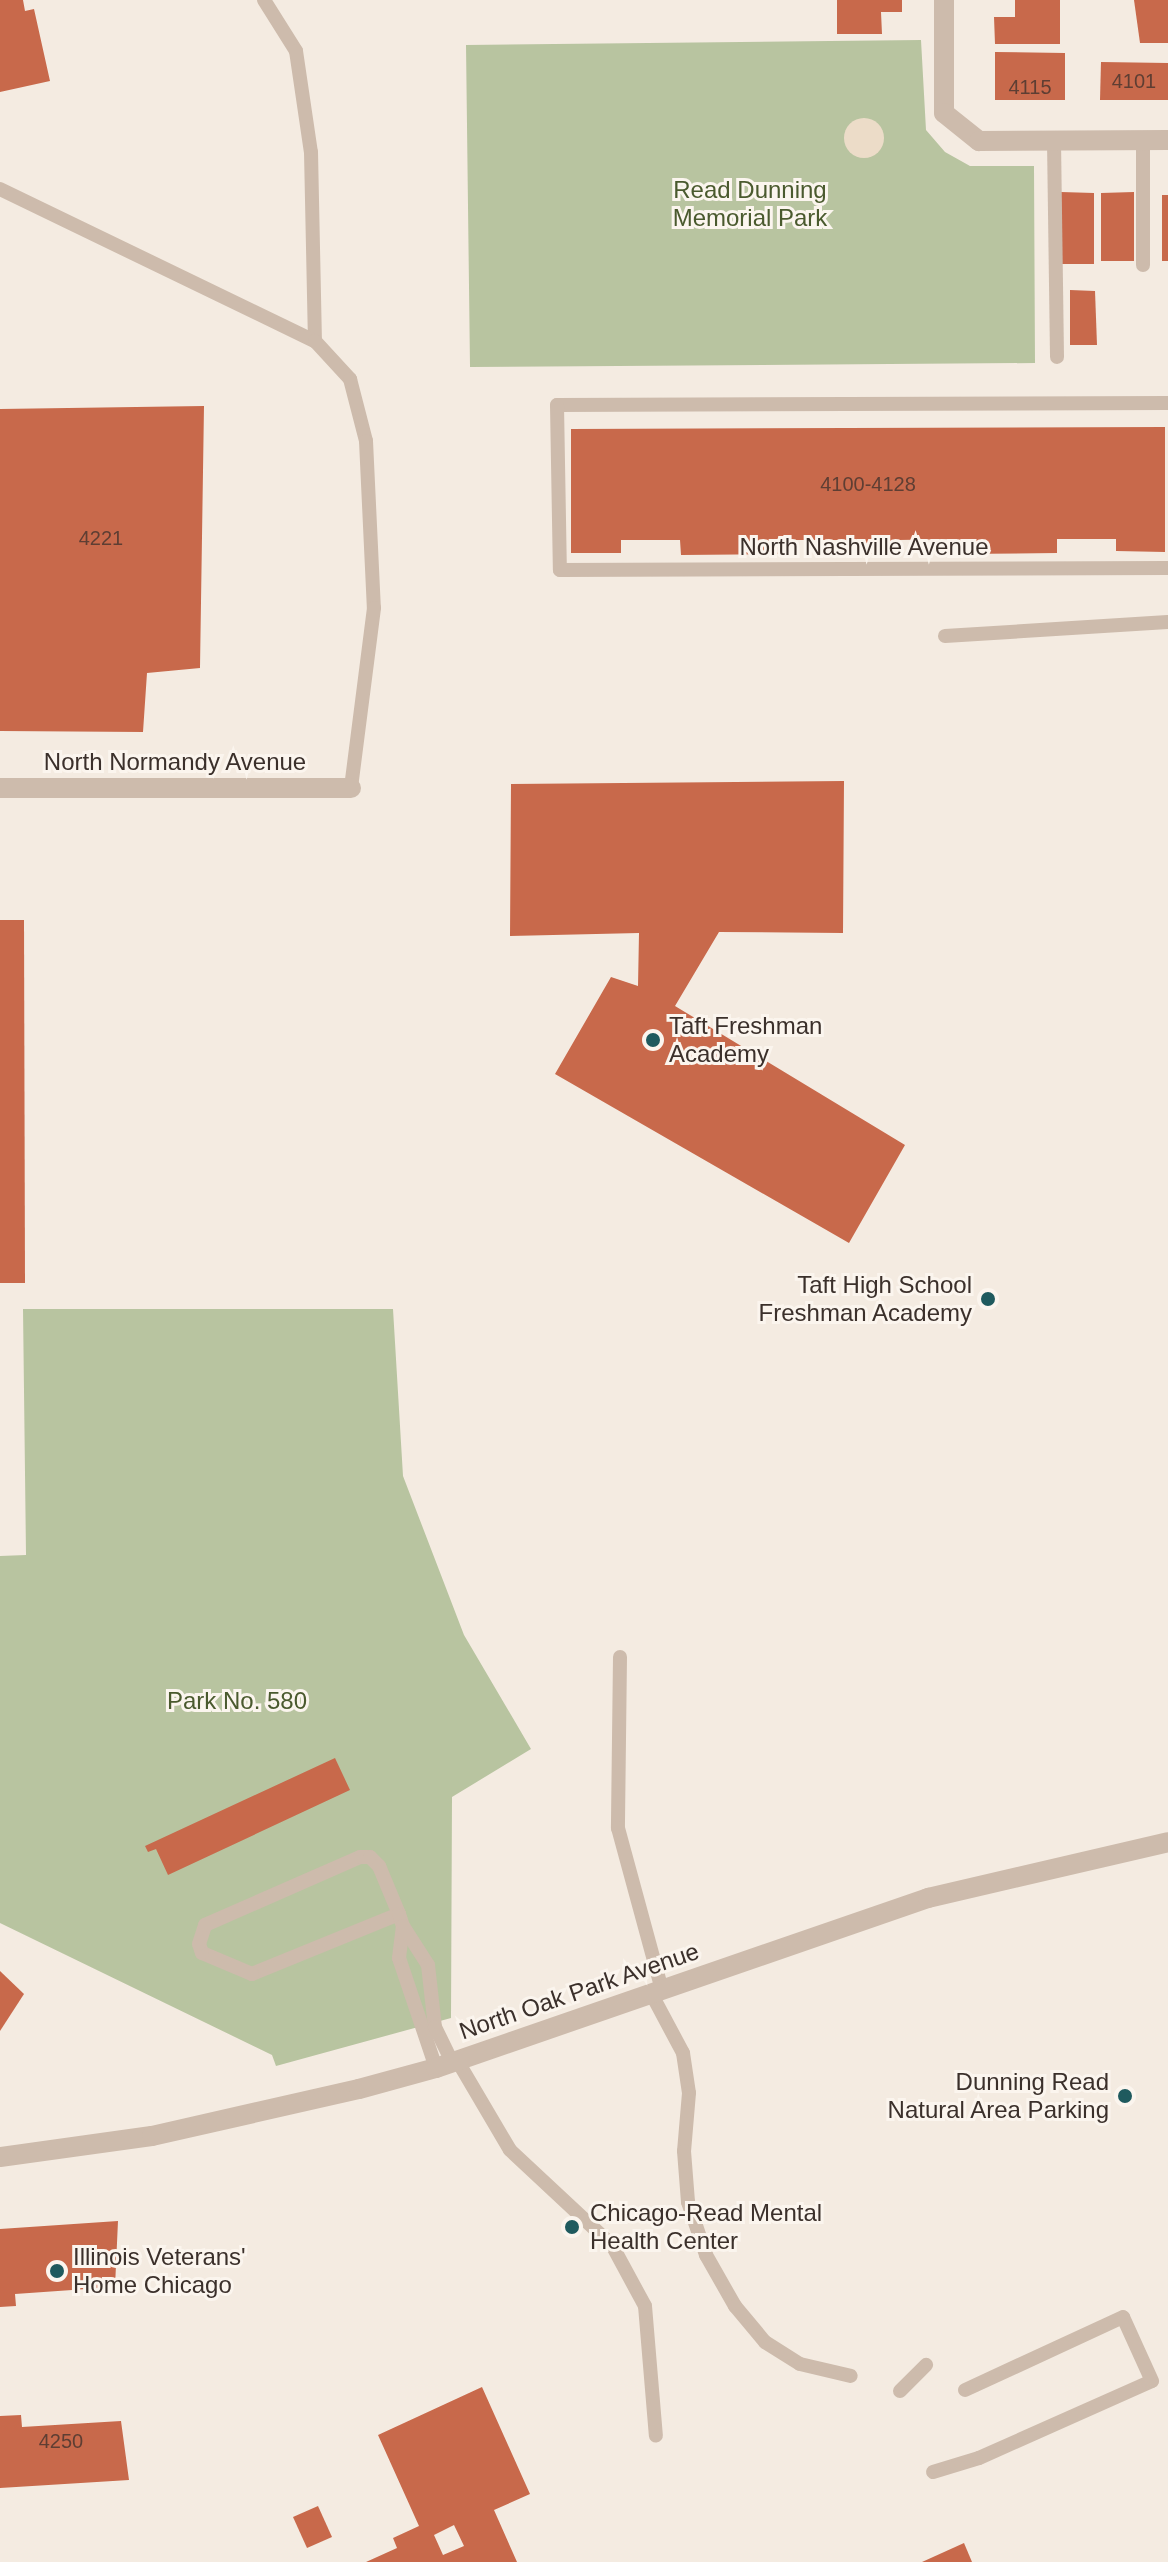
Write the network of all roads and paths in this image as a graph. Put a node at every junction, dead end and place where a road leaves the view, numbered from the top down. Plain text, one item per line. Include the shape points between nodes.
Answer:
1 (264, 0) edge
2 (944, 0) edge
3 (1143, 140) junction
4 (1168, 140) edge
5 (1054, 141) junction
6 (0, 189) edge
7 (1143, 265) dead end
8 (315, 341) junction
9 (1057, 357) dead end
10 (1168, 403) edge
11 (1168, 568) edge
12 (1168, 622) edge
13 (945, 636) dead end
14 (0, 788) edge
15 (351, 788) joint
16 (620, 1657) dead end
17 (1168, 1842) edge
18 (401, 1920) junction
19 (656, 1992) junction
20 (448, 2063) junction
21 (0, 2157) edge
22 (926, 2365) dead end
23 (851, 2376) dead end
24 (965, 2390) dead end
25 (900, 2391) dead end
26 (656, 2436) dead end
27 (933, 2472) dead end

1 - 8 lane via 296,51 311,152
2 - 5 street via 944,113 979,141
3 - 4 street
3 - 5 street
3 - 7 lane
5 - 9 lane
6 - 8 lane
8 - 15 lane via 350,379 366,441 374,608
10 - 11 lane, North Nashville Avenue via 557,405 560,570
12 - 13 lane
14 - 15 street, North Normandy Avenue
16 - 19 lane via 618,1828
17 - 19 street, North Oak Park Avenue via 928,1898
18 - 18 lane via 379,1866 370,1857 360,1857 205,1925 199,1944 202,1953 252,1974
18 - 20 lane via 428,1965 435,2027
18 - 20 lane via 399,1958
19 - 20 street, North Oak Park Avenue
19 - 23 lane via 683,2053 689,2093 684,2151 688,2202 706,2255 735,2306 765,2342 800,2364
20 - 21 street, North Oak Park Avenue via 152,2136
20 - 26 lane via 510,2150 612,2245 645,2306
22 - 25 lane
24 - 27 lane via 1123,2317 1152,2381 979,2458

